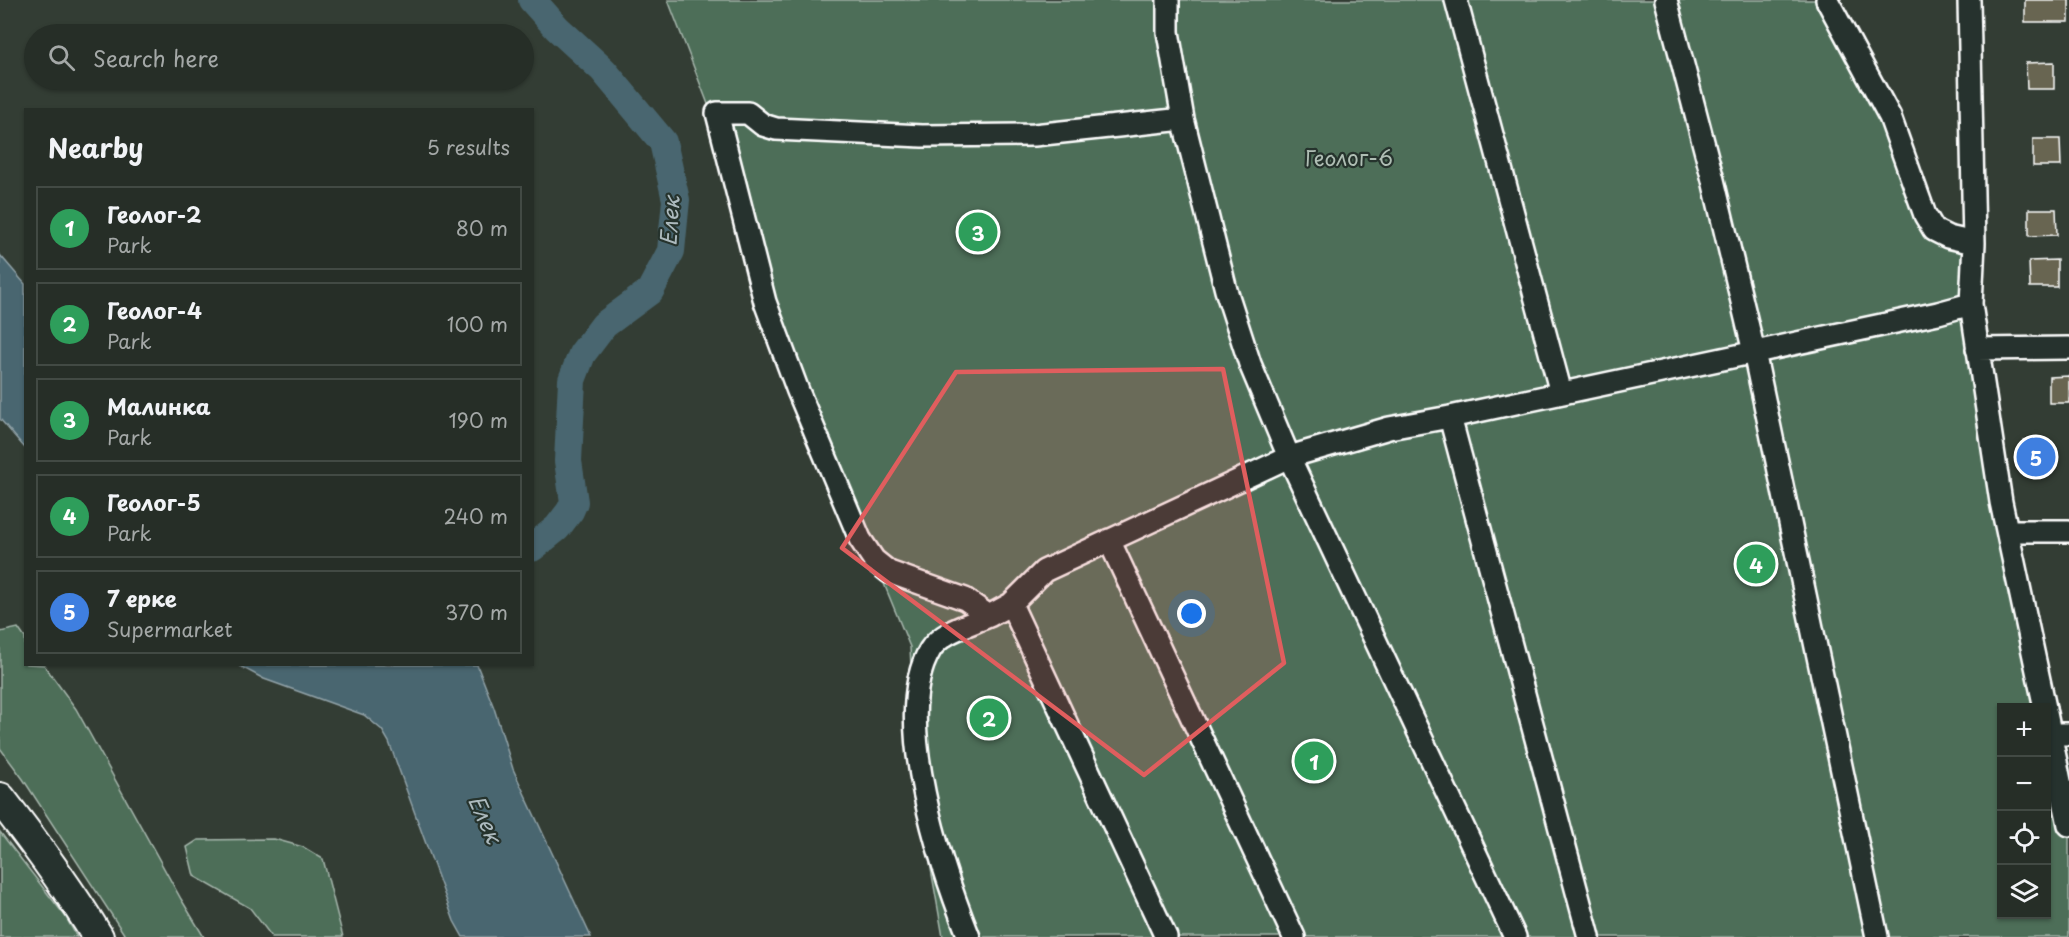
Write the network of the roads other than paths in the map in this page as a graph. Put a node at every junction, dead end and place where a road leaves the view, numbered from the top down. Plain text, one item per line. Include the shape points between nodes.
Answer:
1 (1168, 0) edge
2 (1456, 0) edge
3 (1666, 0) edge
4 (1827, 0) edge
5 (1968, 0) edge
6 (1183, 119) junction
7 (1974, 243) junction
8 (1971, 304) junction
9 (2069, 348) edge
10 (1977, 349) junction
11 (1754, 352) junction
12 (1561, 393) junction
13 (1450, 417) junction
14 (1288, 457) junction
15 (2008, 531) junction
16 (2069, 531) edge
17 (1109, 540) junction
18 (1011, 604) junction
19 (988, 616) junction
20 (2044, 703) edge
21 (2055, 727) edge
22 (0, 798) edge
23 (2069, 825) edge
24 (98, 937) edge
25 (969, 937) edge
26 (1166, 937) edge
27 (1294, 937) edge
28 (1515, 937) edge
29 (1589, 937) edge
30 (1877, 937) edge

1 - 6 street via 1168,32
2 - 12 street
3 - 11 street
4 - 7 street via 1890,117 1925,215 1935,230
5 - 7 street
6 - 14 street via 1226,290 1250,364
6 - 19 street via 1034,135 922,136 776,129 748,113 717,113 765,302 860,539 874,560 889,572 965,599
7 - 8 street
8 - 10 street
8 - 11 street
9 - 10 street
10 - 15 street
11 - 12 street
11 - 30 street
12 - 13 street
13 - 14 street via 1389,428
13 - 29 street
14 - 17 street
14 - 28 street
15 - 16 street
15 - 20 street
17 - 18 street via 1044,571
17 - 27 street
18 - 19 street
18 - 26 street
19 - 25 street via 945,635 931,649 915,696 925,800
21 - 23 street
22 - 24 highway

